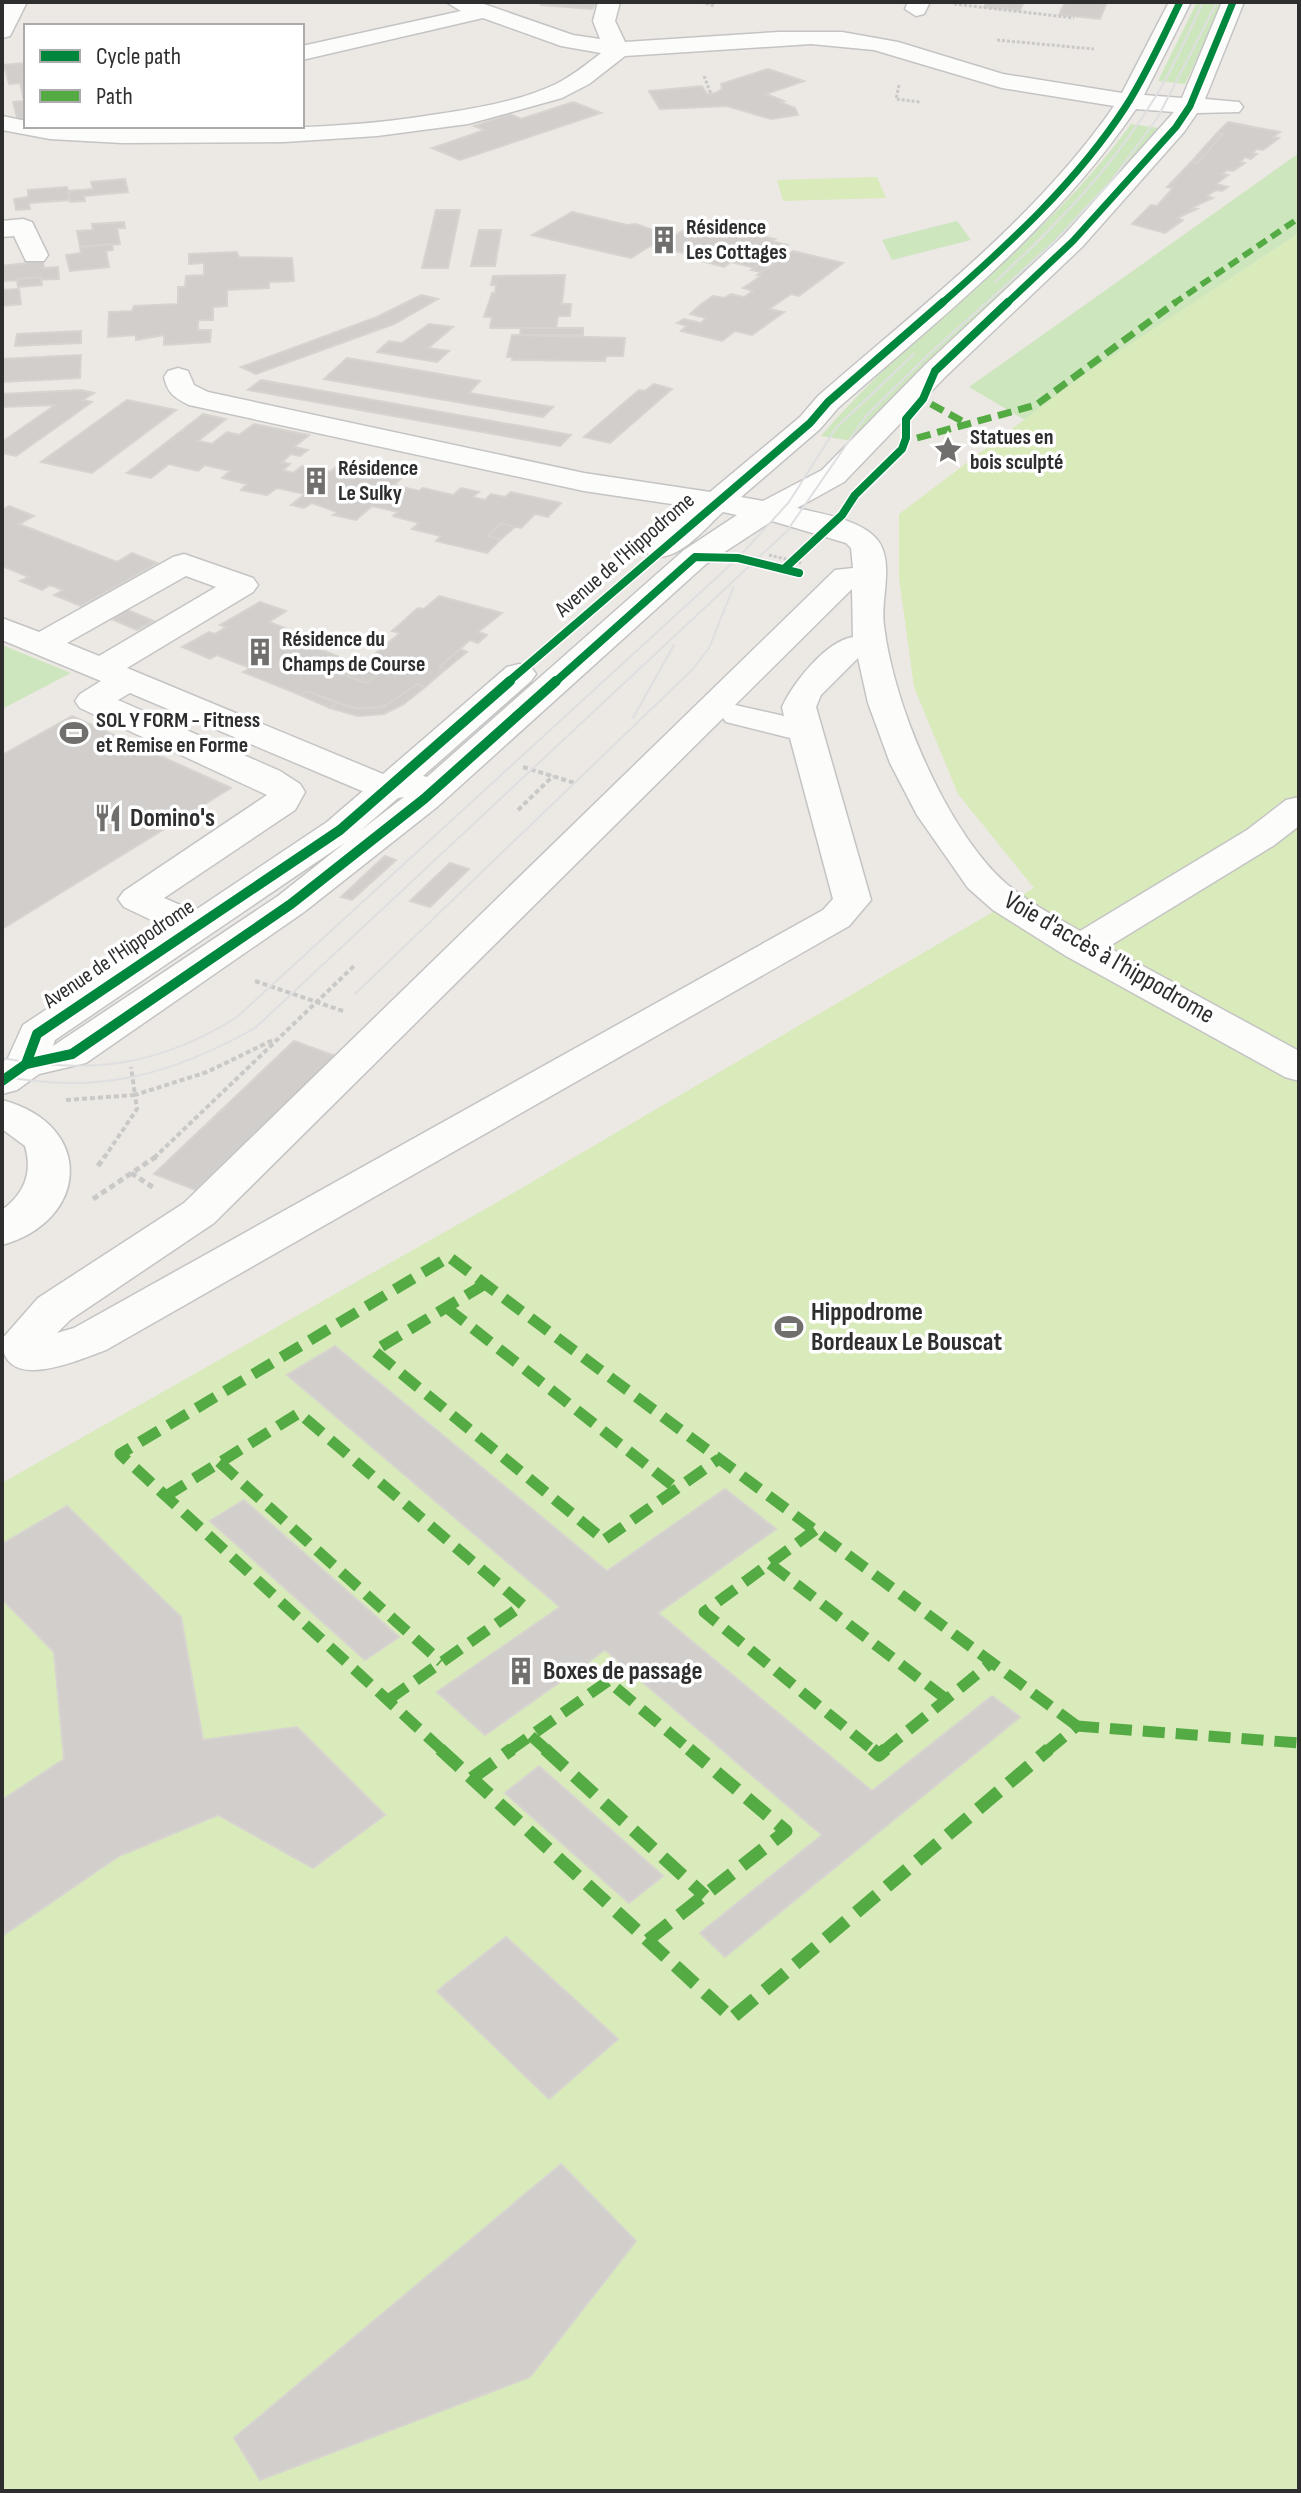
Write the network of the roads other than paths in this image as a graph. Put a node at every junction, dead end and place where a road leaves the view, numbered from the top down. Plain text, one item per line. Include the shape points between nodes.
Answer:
1 (16, 2) edge
2 (456, 2) edge
3 (519, 2) edge
4 (609, 2) edge
5 (1180, 2) edge
6 (1233, 2) edge
7 (488, 14) junction
8 (2, 31) edge
9 (619, 49) junction
10 (304, 53) edge
11 (1129, 101) junction
12 (1190, 106) junction
13 (1231, 107) dead end
14 (2, 123) edge
15 (2, 229) edge
16 (35, 255) dead end
17 (178, 377) dead end
18 (716, 503) junction
19 (768, 512) junction
20 (868, 592) junction
21 (2, 628) edge
22 (41, 644) junction
23 (871, 646) junction
24 (115, 675) junction
25 (738, 715) junction
26 (806, 732) junction
27 (667, 750) junction
28 (450, 775) junction
29 (390, 788) junction
30 (1299, 808) edge
31 (330, 874) junction
32 (197, 927) junction
33 (1080, 948) junction
34 (10, 1067) edge
35 (1299, 1068) edge
36 (2, 1113) edge
37 (2, 1230) edge

1 - 8 street
2 - 7 street
3 - 7 street
4 - 9 street via 602,18 604,30
5 - 11 street, Avenue de l'Hippodrome
6 - 12 street, Avenue de l'Hippodrome
7 - 9 street via 569,41
7 - 10 street
9 - 11 street via 830,38 875,43 1000,80
9 - 14 street via 557,92 419,123 278,135 101,138
11 - 12 street
11 - 18 street, Avenue de l'Hippodrome via 1078,169 1020,230 799,434
12 - 13 street
12 - 19 street, Avenue de l'Hippodrome via 1073,241 833,476
15 - 16 street via 23,227
17 - 18 street via 181,390 199,399 584,482
18 - 19 street
18 - 29 street, Avenue de l'Hippodrome
19 - 20 street, Voie d'accès à l'hippodrome via 830,525 863,541 869,558
19 - 28 street, Avenue de l'Hippodrome via 695,557
20 - 23 street, Voie d'accès à l'hippodrome
20 - 25 street via 847,606
20 - 27 street via 846,577
21 - 22 street
22 - 24 street
22 - 24 street via 184,564 242,585
23 - 26 street via 850,647 806,691 799,707
23 - 33 street, Voie d'accès à l'hippodrome via 908,763 955,846 998,896
24 - 29 street
24 - 32 street via 92,701 287,792 282,802 137,899
25 - 26 street
25 - 27 street
26 - 27 street via 852,900 836,918 90,1339 39,1356 26,1351 24,1340 54,1309 199,1213
28 - 29 street
28 - 31 street, Avenue de l'Hippodrome
29 - 31 street via 397,800
29 - 32 street, Avenue de l'Hippodrome via 340,830
30 - 33 street via 1260,838
31 - 34 street, Avenue de l'Hippodrome via 72,1054
32 - 34 street, Avenue de l'Hippodrome via 37,1034
33 - 35 street, Voie d'accès à l'hippodrome
36 - 37 street via 37,1134 49,1152 49,1168 42,1199

